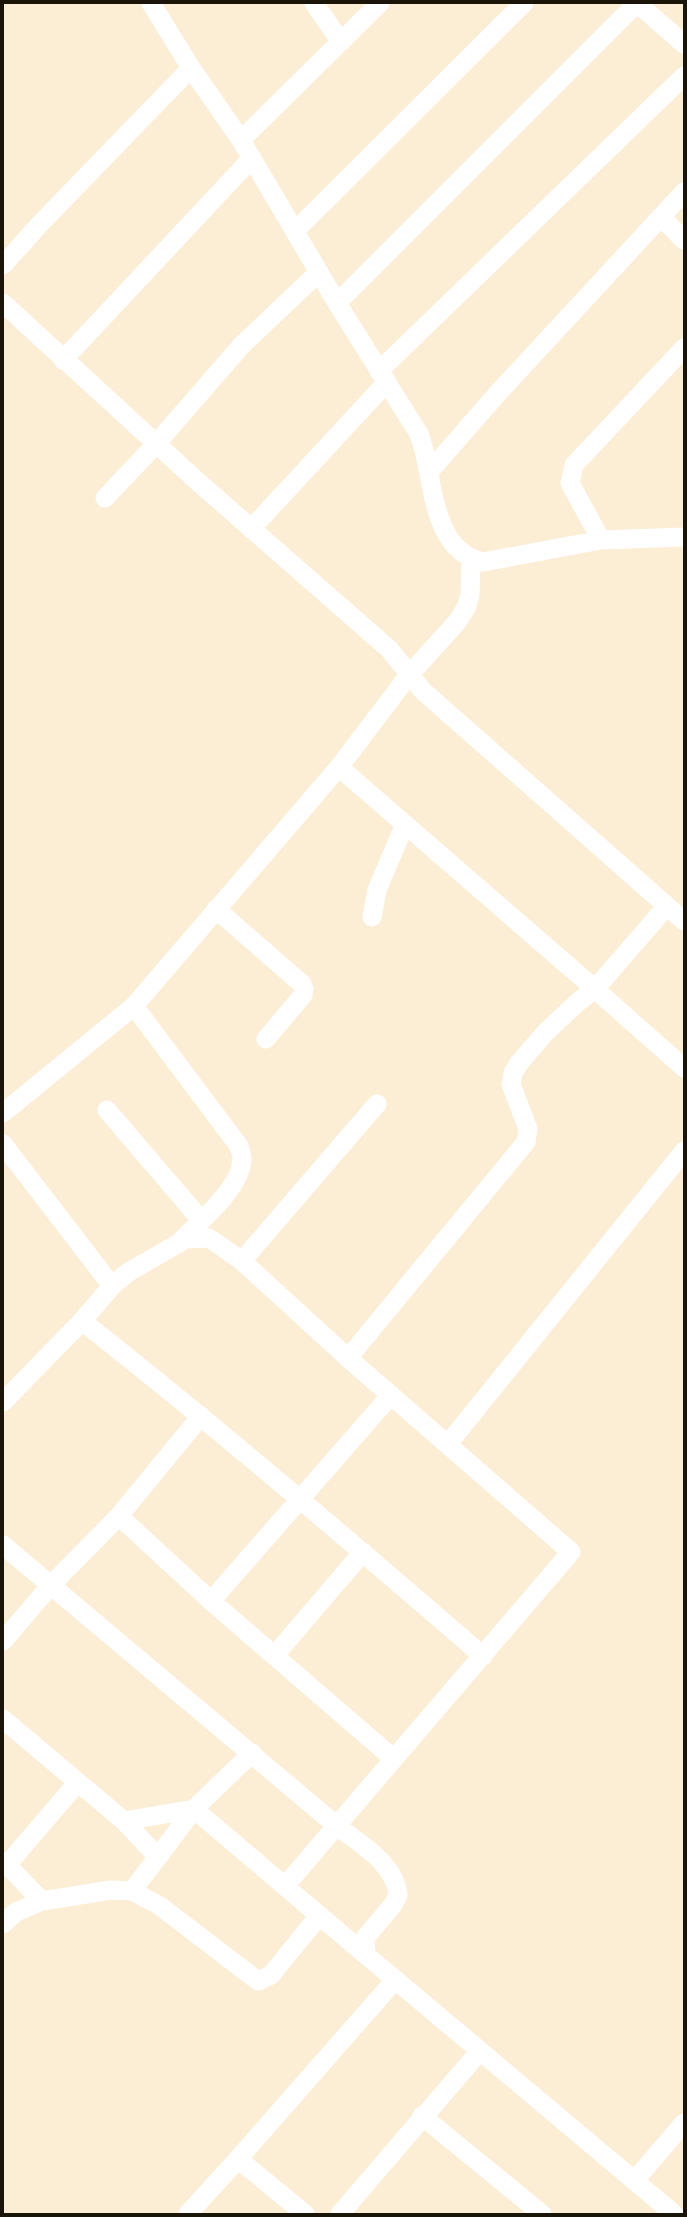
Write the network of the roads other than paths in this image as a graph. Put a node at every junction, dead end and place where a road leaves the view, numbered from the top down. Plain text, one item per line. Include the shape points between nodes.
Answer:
1 (151, 3) edge
2 (314, 3) edge
3 (380, 3) edge
4 (524, 3) edge
5 (637, 3) edge
6 (341, 42) junction
7 (684, 44) edge
8 (191, 68) junction
9 (684, 76) edge
10 (241, 140) junction
11 (252, 158) junction
12 (684, 192) edge
13 (661, 217) junction
14 (295, 231) junction
15 (684, 240) edge
16 (3, 265) edge
17 (319, 272) junction
18 (3, 303) edge
19 (337, 303) junction
20 (684, 348) edge
21 (63, 360) junction
22 (383, 377) junction
23 (156, 444) junction
24 (429, 472) junction
25 (105, 498) dead end
26 (251, 529) junction
27 (684, 537) edge
28 (601, 540) junction
29 (471, 559) junction
30 (409, 674) junction
31 (339, 767) junction
32 (405, 824) junction
33 (667, 906) junction
34 (216, 909) junction
35 (372, 917) dead end
36 (684, 921) edge
37 (596, 989) junction
38 (134, 1006) junction
39 (266, 1039) dead end
40 (684, 1068) edge
41 (377, 1104) dead end
42 (107, 1110) dead end
43 (3, 1113) edge
44 (3, 1144) edge
45 (684, 1151) edge
46 (201, 1220) junction
47 (180, 1242) junction
48 (242, 1261) junction
49 (112, 1286) junction
50 (82, 1321) junction
51 (348, 1358) junction
52 (391, 1395) junction
53 (3, 1402) edge
54 (202, 1416) junction
55 (448, 1444) junction
56 (301, 1499) junction
57 (119, 1516) junction
58 (3, 1545) edge
59 (363, 1552) junction
60 (51, 1585) junction
61 (211, 1601) junction
62 (3, 1641) edge
63 (275, 1655) junction
64 (483, 1656) junction
65 (3, 1719) edge
66 (252, 1754) junction
67 (394, 1759) junction
68 (78, 1782) junction
69 (194, 1809) junction
70 (124, 1821) junction
71 (337, 1826) junction
72 (158, 1858) junction
73 (5, 1863) edge
74 (284, 1886) junction
75 (132, 1891) junction
76 (42, 1901) junction
77 (319, 1916) junction
78 (3, 1924) edge
79 (366, 1955) junction
80 (395, 1980) junction
81 (480, 2051) junction
82 (422, 2116) junction
83 (684, 2123) edge
84 (238, 2159) junction
85 (635, 2180) junction
86 (188, 2214) edge
87 (305, 2214) edge
88 (340, 2214) edge
89 (542, 2214) edge
90 (674, 2214) edge

1 - 8 street
2 - 6 street
3 - 6 street
4 - 14 street
5 - 7 street
5 - 19 street
6 - 10 street
8 - 10 street
8 - 16 street
9 - 22 street
10 - 11 street
11 - 14 street
11 - 21 street
12 - 13 street
13 - 15 street
13 - 24 street via 498,393
14 - 17 street
17 - 19 street
17 - 23 street via 241,346
18 - 21 street
19 - 22 street
20 - 28 street via 574,465 570,483
21 - 23 street
22 - 24 street via 419,434
22 - 26 street
23 - 25 street
23 - 26 street
24 - 29 street via 441,524 452,545
26 - 30 street via 380,640
27 - 28 street
28 - 29 street via 483,562
29 - 30 street via 470,594 458,621
30 - 31 street
30 - 33 street via 422,691
31 - 32 street
31 - 34 street
32 - 35 street via 377,890
32 - 37 street
33 - 36 street
33 - 37 street
34 - 38 street
34 - 39 street via 302,984 304,989 302,995
37 - 40 street
37 - 51 street via 546,1032 513,1072 511,1084 528,1129 526,1142
38 - 43 street
38 - 46 street via 239,1146 242,1159 240,1170 231,1188
41 - 48 street
42 - 46 street
44 - 49 street
45 - 55 street
46 - 47 street
47 - 48 street via 192,1238 208,1238
47 - 49 street via 127,1273
48 - 51 street
49 - 50 street
50 - 53 street
50 - 54 street
51 - 52 street
52 - 55 street
52 - 56 street
54 - 56 street
54 - 57 street
55 - 64 street via 571,1552
56 - 59 street
56 - 61 street
57 - 60 street
57 - 61 street
58 - 60 street
59 - 63 street
59 - 64 street
60 - 62 street
60 - 66 street
61 - 63 street
63 - 67 street
64 - 67 street
65 - 68 street
66 - 69 street
66 - 71 street
67 - 71 street
68 - 70 street
68 - 73 street
69 - 70 street
69 - 72 street
69 - 74 street
70 - 72 street
71 - 74 street
71 - 79 street via 375,1855 387,1868 397,1887 398,1894 393,1905 365,1938
72 - 75 street
73 - 76 street
74 - 77 street
75 - 76 street via 111,1890
75 - 77 street via 160,1906 258,1981 271,1975
76 - 78 street via 16,1912
77 - 79 street
79 - 80 street
80 - 81 street
80 - 84 street
81 - 82 street
81 - 85 street
82 - 88 street
82 - 89 street
83 - 85 street
84 - 86 street
84 - 87 street
85 - 90 street

